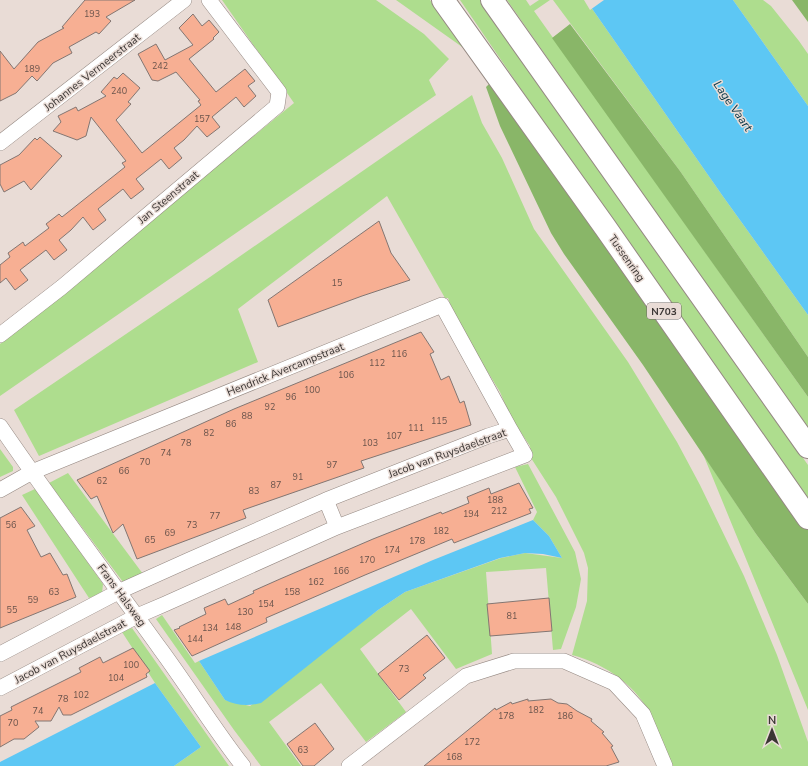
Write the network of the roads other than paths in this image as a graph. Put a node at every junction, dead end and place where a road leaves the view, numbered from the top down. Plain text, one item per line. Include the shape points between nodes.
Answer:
1 (184, 0) edge
2 (209, 0) edge
3 (443, 0) edge
4 (492, 0) edge
5 (0, 143) edge
6 (0, 335) edge
7 (0, 426) edge
8 (510, 429) junction
9 (808, 447) edge
10 (32, 472) junction
11 (0, 490) edge
12 (326, 500) junction
13 (808, 518) edge
14 (337, 527) junction
15 (120, 591) junction
16 (137, 616) junction
17 (0, 654) edge
18 (0, 688) edge
19 (243, 766) edge
20 (349, 766) edge
21 (665, 766) edge

1 - 5 street, Johannes Vermeerstraat
2 - 6 street, Jan Steenstraat via 279,92 277,106
3 - 13 highway, Tussenring / N703
4 - 9 highway
7 - 10 street, Frans Halsweg
8 - 10 street, Hendrick Avercampstraat via 442,305
8 - 12 street, Jacob van Ruysdaelstraat
8 - 14 street, Jacob van Ruysdaelstraat via 525,455
10 - 11 street, Hendrick Avercampstraat
10 - 15 street, Frans Halsweg
12 - 14 street
12 - 15 street, Jacob van Ruysdaelstraat
14 - 16 street, Jacob van Ruysdaelstraat
15 - 16 street, Frans Halsweg
15 - 17 street, Jacob van Ruysdaelstraat
16 - 18 street, Jacob van Ruysdaelstraat
16 - 19 street, Frans Halsweg
20 - 21 street via 466,676 514,661 564,661 614,683 643,714

